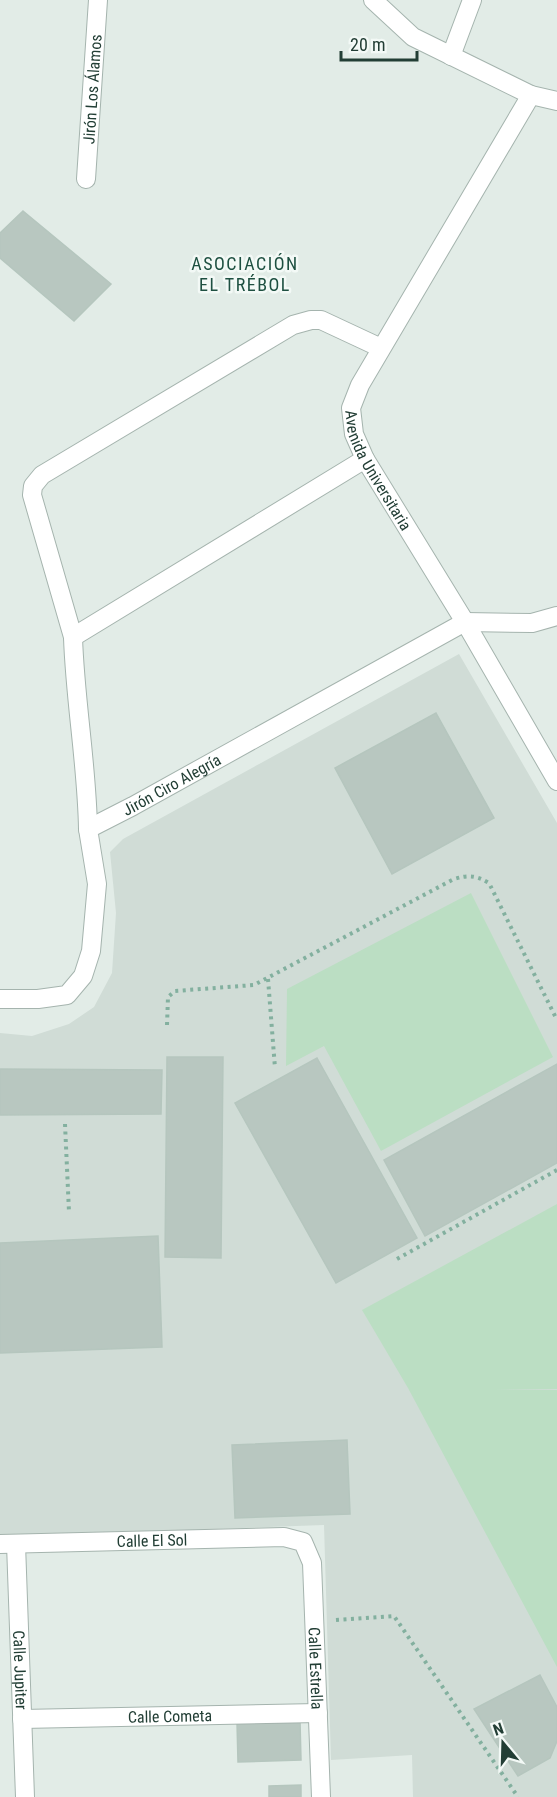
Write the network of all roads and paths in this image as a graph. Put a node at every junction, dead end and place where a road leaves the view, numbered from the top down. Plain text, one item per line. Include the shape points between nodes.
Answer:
1 (98, 0) edge
2 (373, 0) edge
3 (472, 0) edge
4 (451, 56) junction
5 (531, 95) junction
6 (557, 101) edge
7 (86, 179) dead end
8 (381, 348) junction
9 (365, 459) junction
10 (557, 616) edge
11 (465, 622) junction
12 (73, 637) junction
13 (557, 781) edge
14 (88, 829) junction
15 (268, 979) junction
16 (0, 999) edge
17 (557, 1020) edge
18 (167, 1025) dead end
19 (275, 1068) dead end
20 (65, 1124) dead end
21 (557, 1170) edge
22 (69, 1212) dead end
23 (398, 1259) dead end
24 (303, 1542) joint
25 (8, 1544) edge
26 (314, 1621) junction
27 (318, 1713) junction
28 (22, 1719) junction
29 (25, 1797) edge
30 (321, 1797) edge
31 (518, 1797) edge

1 - 7 street, Jirón Los Álamos
2 - 4 street via 413,38
3 - 4 street
4 - 5 street
5 - 6 street
5 - 8 street, Avenida Universitaria
8 - 9 street, Avenida Universitaria via 351,408 354,434
8 - 12 street via 321,320 293,325 42,475 33,486 32,495
9 - 11 street, Avenida Universitaria
9 - 12 street
10 - 11 street via 532,623
11 - 13 street, Avenida Universitaria
11 - 14 street, Jirón Ciro Alegría
12 - 14 street
14 - 16 street via 97,884 91,951 83,976 67,995
15 - 17 path via 454,879 479,876 489,883
15 - 18 path via 246,987 175,991 168,997
15 - 19 path
20 - 22 path
21 - 23 path
24 - 25 street, Calle El Sol via 284,1537
24 - 26 street, Calle Estrella via 312,1563
25 - 28 street, Calle Jupiter
26 - 27 street, Calle Estrella
26 - 31 path via 394,1616
27 - 28 street, Calle Cometa
27 - 30 street, Calle Estrella
28 - 29 street, Calle Jupiter

